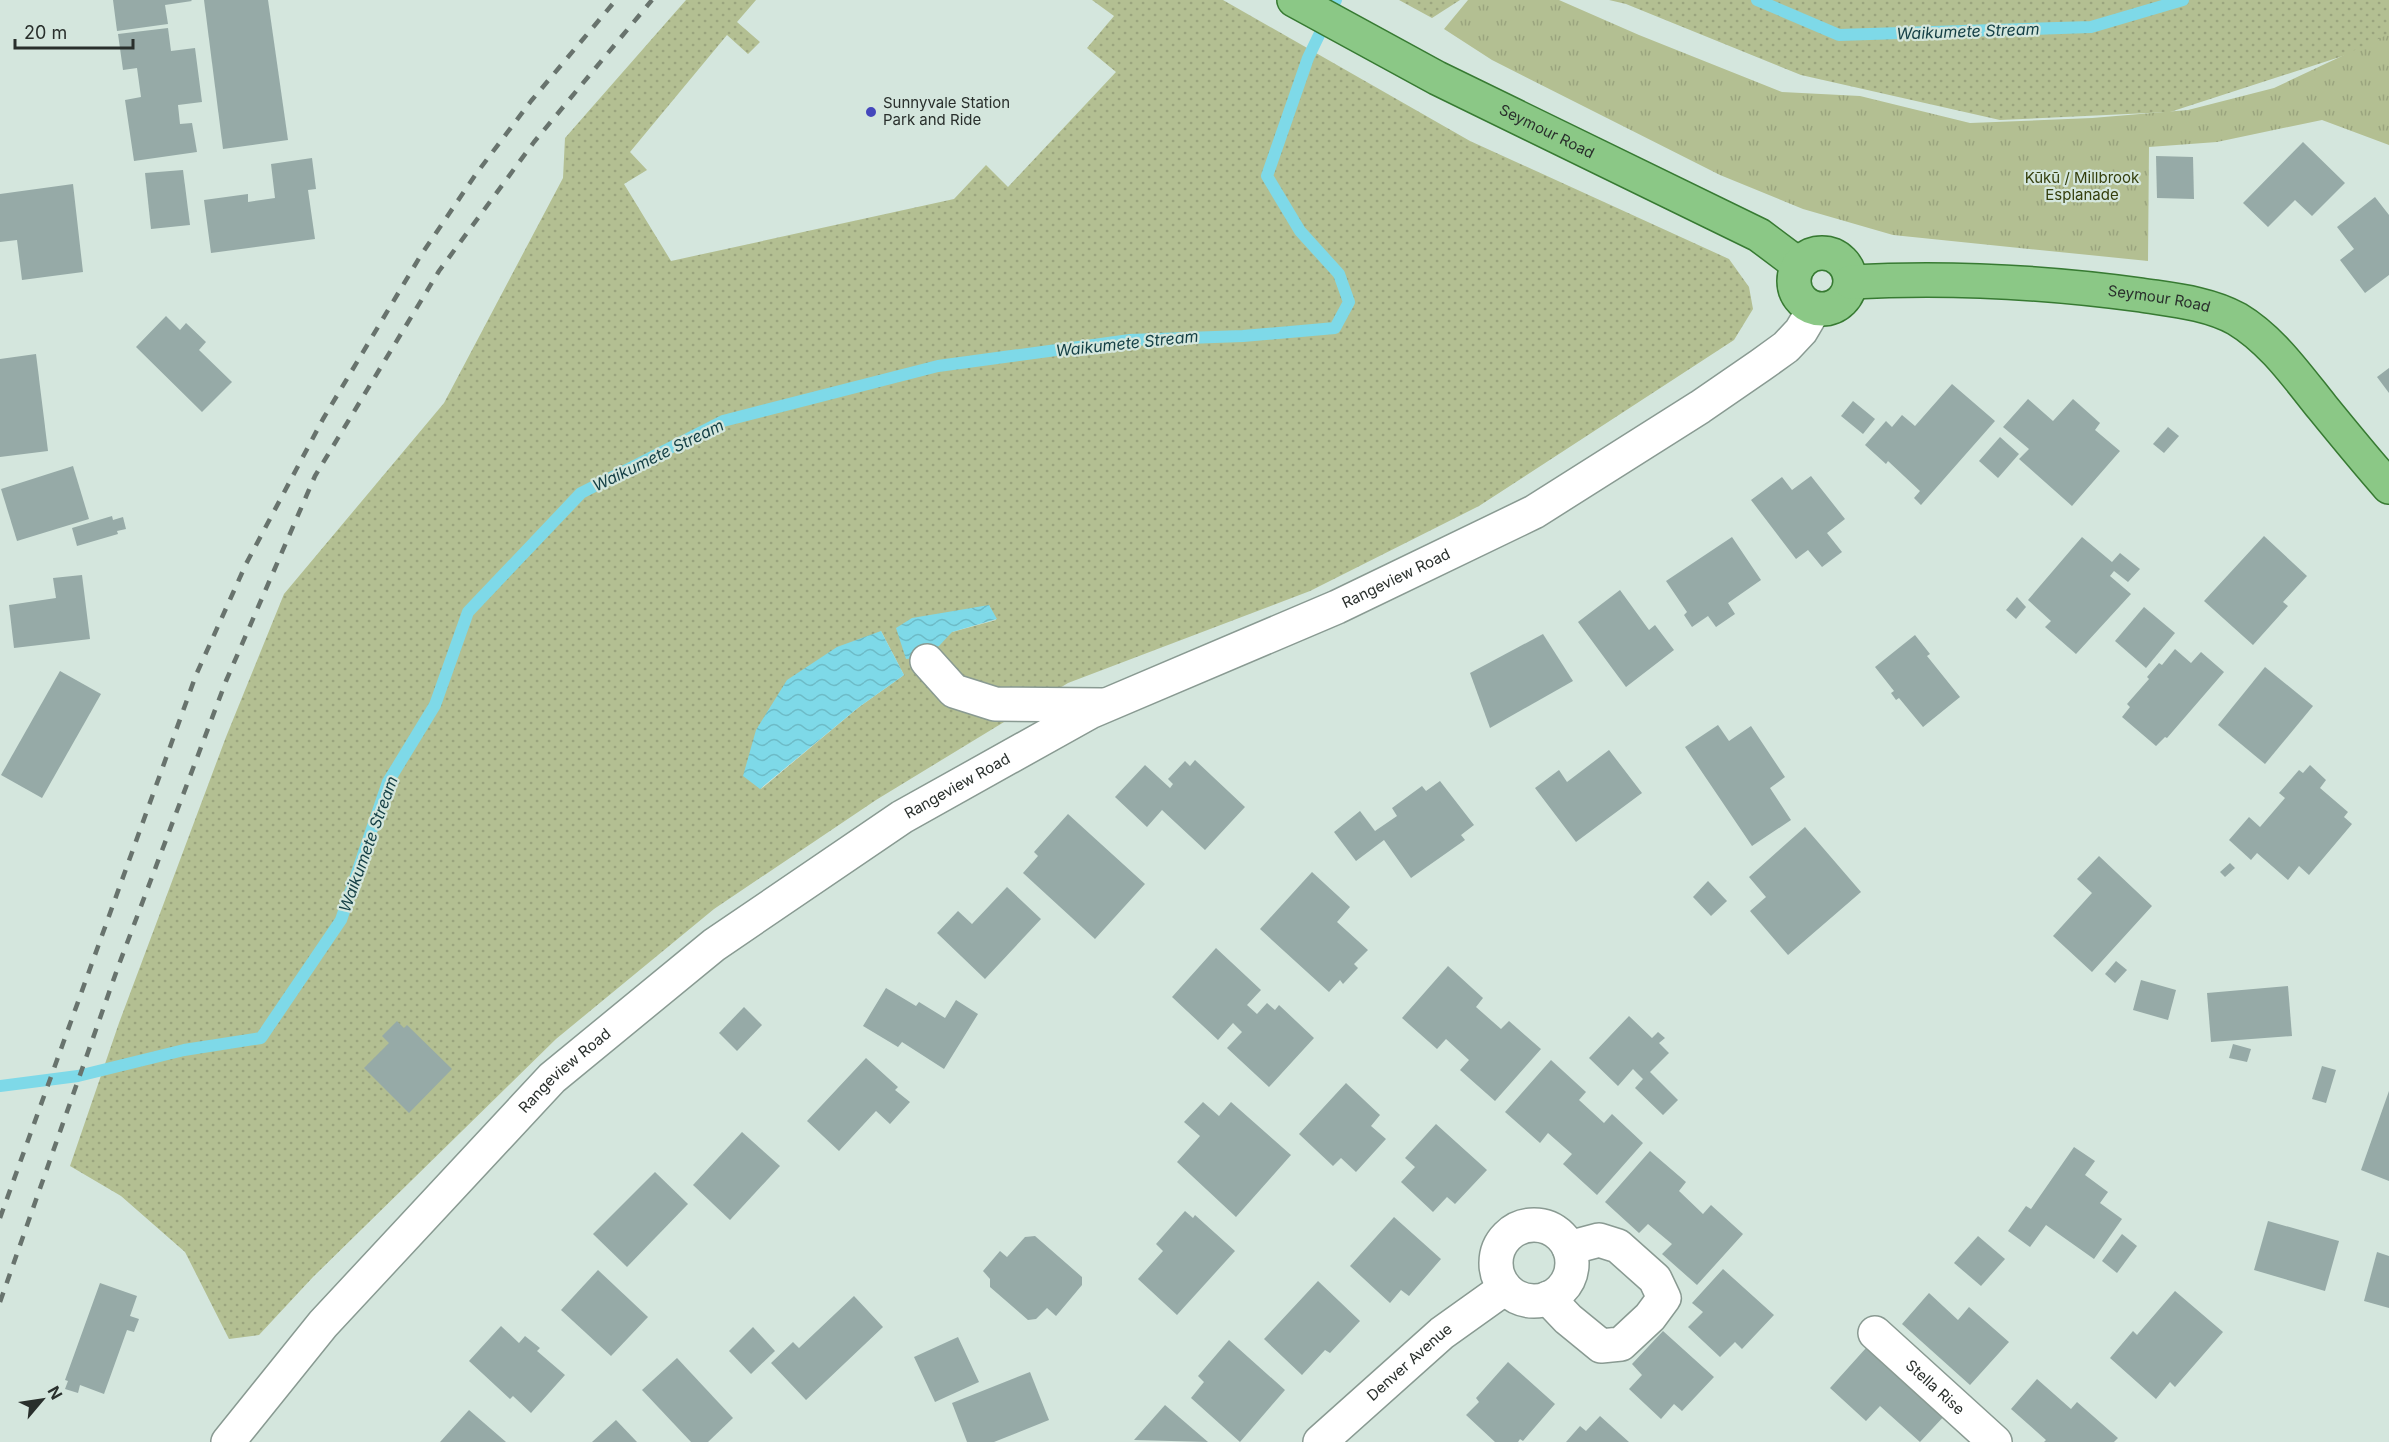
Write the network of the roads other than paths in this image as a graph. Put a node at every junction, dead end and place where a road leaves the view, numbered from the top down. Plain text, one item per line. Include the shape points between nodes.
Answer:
1 (1294, 0) edge
2 (1799, 265) junction
3 (1851, 282) junction
4 (1814, 309) junction
5 (2389, 487) edge
6 (927, 661) dead end
7 (1106, 705) junction
8 (1569, 1248) junction
9 (1505, 1288) junction
10 (1548, 1298) junction
11 (1875, 1333) dead end
12 (228, 1442) edge
13 (1320, 1442) edge
14 (1995, 1442) edge

1 - 2 main road, Seymour Road via 1437,78 1759,235
2 - 3 main road via 1811,255 1827,253 1841,260
2 - 4 main road via 1794,287 1802,301
3 - 4 main road via 1847,296 1836,307
3 - 5 main road, Seymour Road via 1922,280 2065,286 2211,308 2237,319 2282,358
4 - 7 street, Rangeview Road via 1786,347 1700,407 1534,512 1337,607
6 - 7 street via 954,691 994,704
7 - 12 street, Rangeview Road via 902,817 714,945 552,1078 323,1324
8 - 9 street via 1558,1233 1547,1227 1523,1226 1511,1232 1497,1252 1498,1277
8 - 10 street via 1569,1279
8 - 10 street via 1599,1240 1618,1246 1655,1279 1664,1298 1621,1344 1601,1346
9 - 10 street via 1526,1300
9 - 13 street, Denver Avenue via 1442,1333
11 - 14 street, Stella Rise

